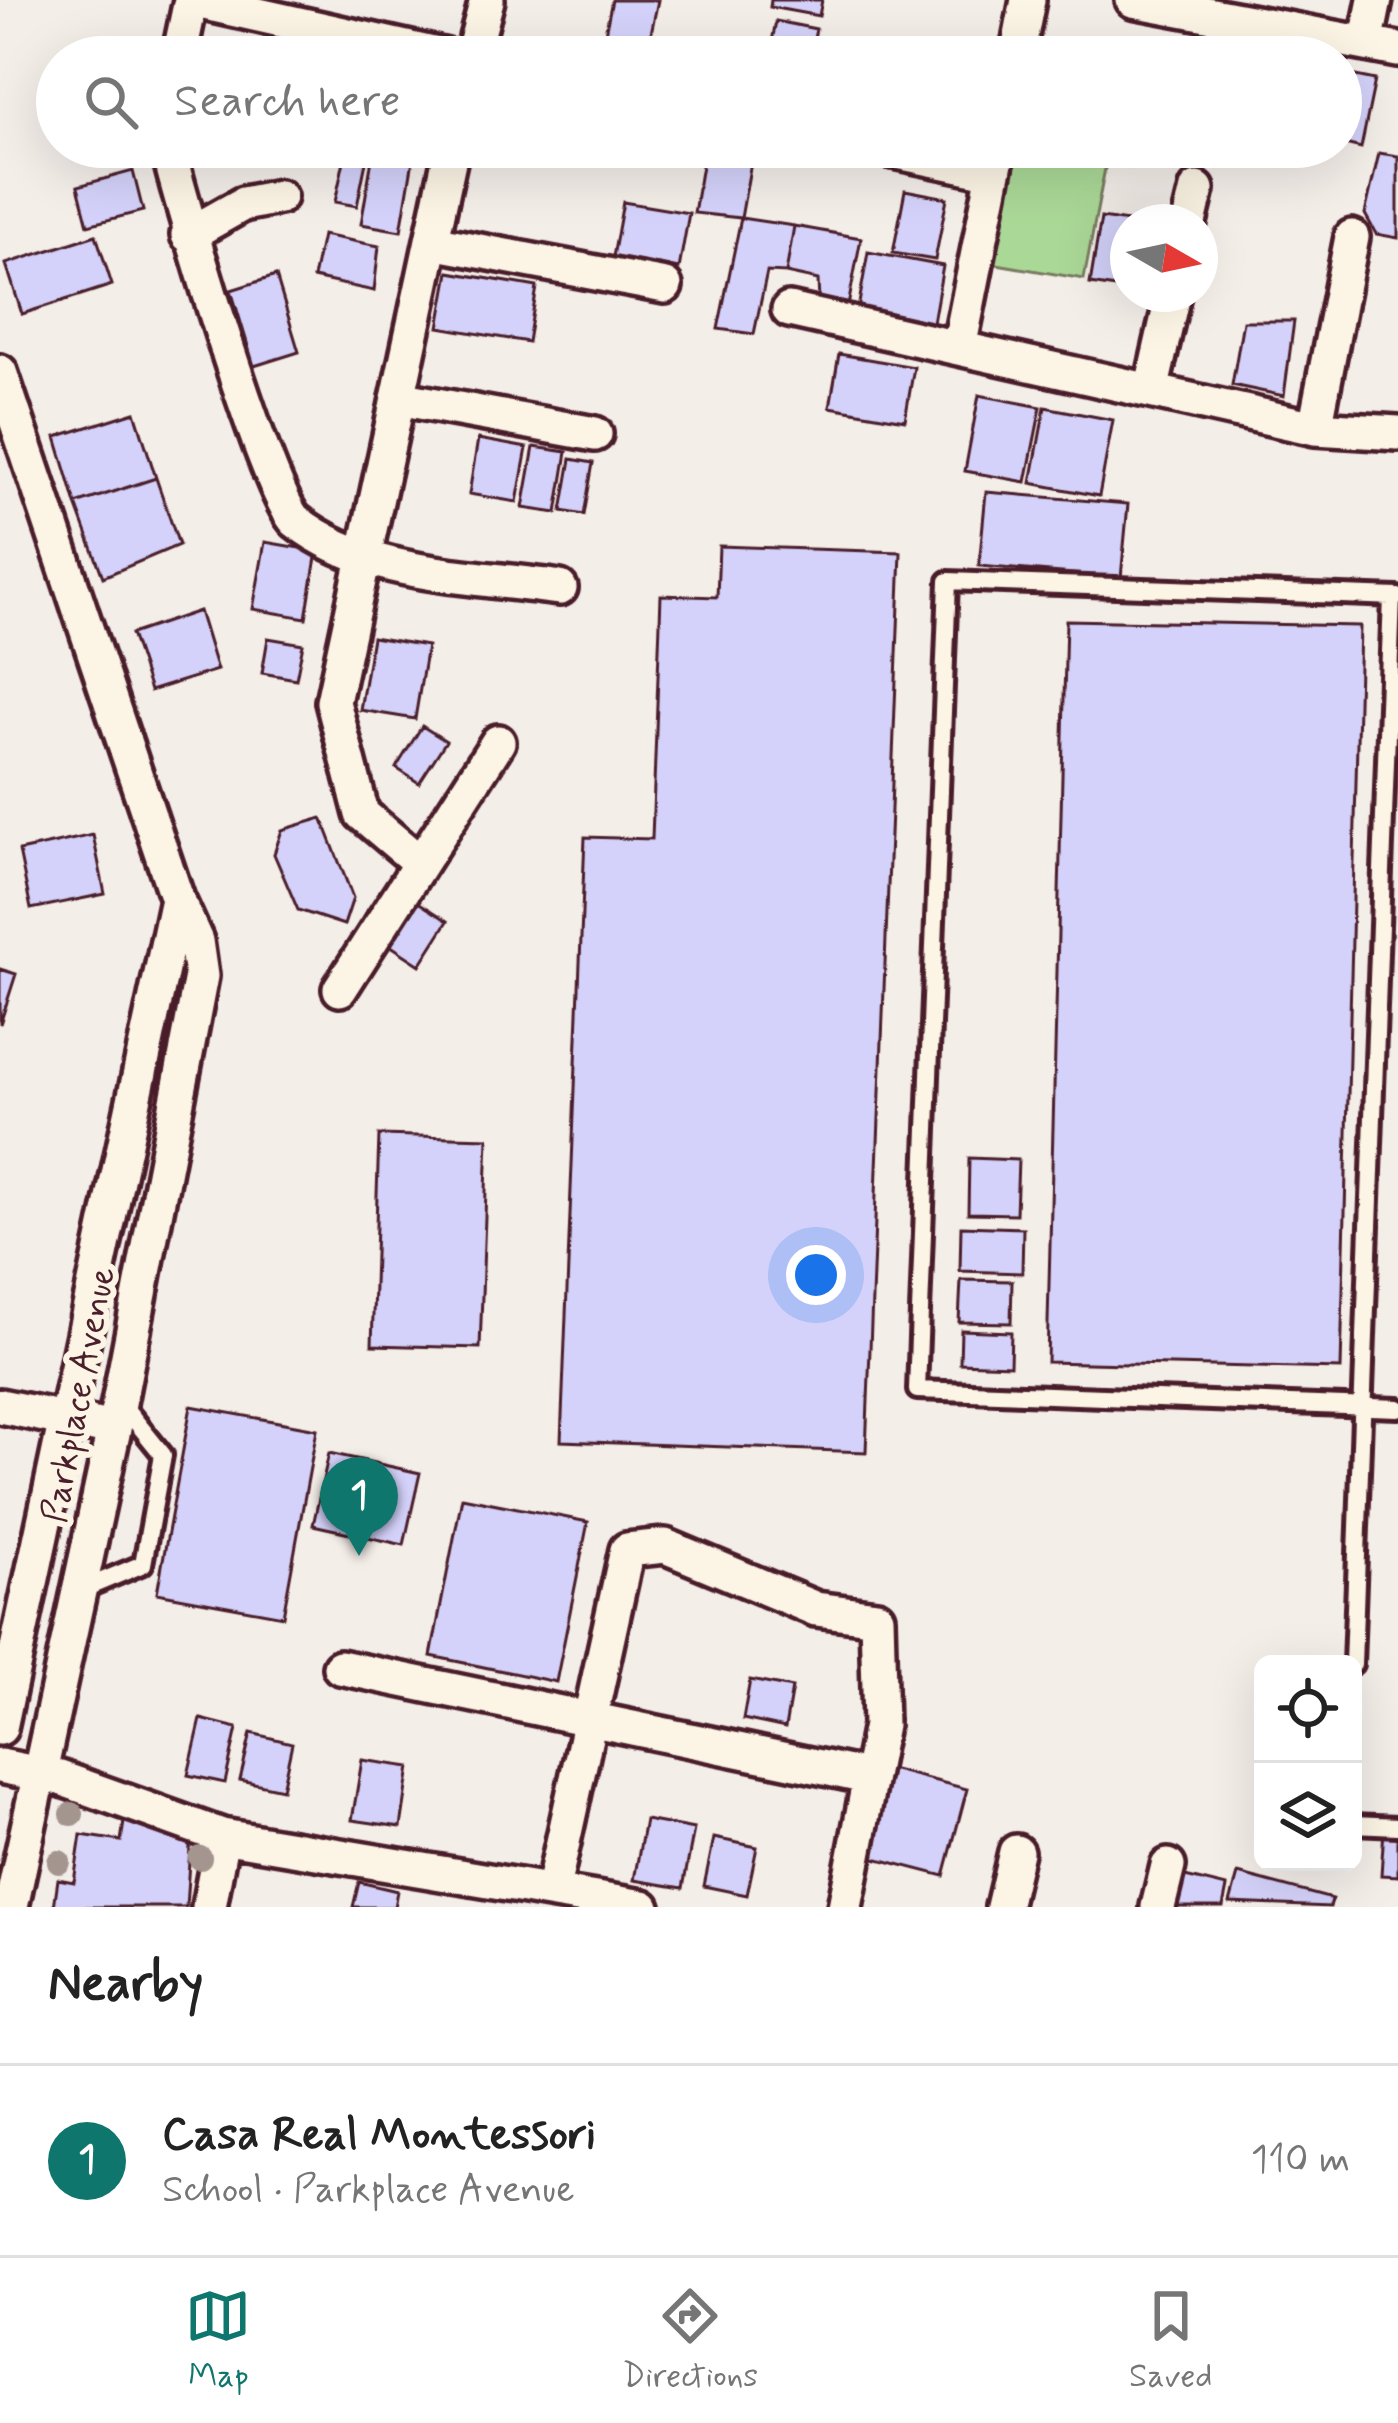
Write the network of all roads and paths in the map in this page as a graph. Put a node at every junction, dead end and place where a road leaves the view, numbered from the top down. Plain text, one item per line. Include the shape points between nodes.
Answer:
1 (191, 0) edge
2 (487, 0) edge
3 (1028, 0) edge
4 (1133, 0) edge
5 (1375, 0) edge
6 (1204, 6) edge
7 (183, 36) edge
8 (353, 36) edge
9 (478, 36) edge
10 (1021, 36) edge
11 (1334, 36) edge
12 (1382, 47) edge
13 (172, 168) edge
14 (448, 168) edge
15 (994, 168) edge
16 (279, 197) dead end
17 (188, 235) junction
18 (1352, 237) dead end
19 (432, 242) junction
20 (665, 286) dead end
21 (789, 310) dead end
22 (1169, 312) edge
23 (959, 348) junction
24 (0, 372) edge
25 (1151, 391) junction
26 (398, 398) junction
27 (1315, 428) junction
28 (1398, 433) edge
29 (595, 434) dead end
30 (363, 560) junction
31 (560, 588) dead end
32 (1395, 597) edge
33 (497, 742) dead end
34 (419, 862) junction
35 (177, 899) junction
36 (340, 989) dead end
37 (0, 1406) edge
38 (1362, 1406) junction
39 (1398, 1408) edge
40 (116, 1415) junction
41 (66, 1420) junction
42 (81, 1590) junction
43 (1353, 1655) edge
44 (340, 1667) dead end
45 (590, 1720) junction
46 (0, 1728) edge
47 (0, 1766) edge
48 (39, 1774) junction
49 (868, 1777) junction
50 (1362, 1824) edge
51 (1398, 1826) edge
52 (222, 1836) junction
53 (1016, 1852) dead end
54 (1168, 1866) dead end
55 (553, 1888) junction
56 (11, 1907) edge
57 (209, 1907) edge
58 (643, 1907) edge
59 (845, 1907) edge
60 (1004, 1907) edge
61 (1158, 1907) edge

1 - 7 street
1 - 8 street
2 - 9 street
3 - 10 street
4 - 6 street
5 - 12 street
6 - 11 street
13 - 17 street
14 - 19 street
15 - 23 street
16 - 17 street via 243,204
17 - 30 street via 291,518
18 - 27 street
19 - 20 street
19 - 26 street
21 - 23 street
22 - 25 street
23 - 25 street
24 - 35 street, Parkplace Avenue
25 - 27 street
26 - 29 street
26 - 30 street
27 - 28 street
30 - 31 street
30 - 34 street via 333,702 362,814
32 - 38 lane
32 - 38 lane via 948,581 917,1390
33 - 34 street
34 - 36 street
35 - 40 street, Parkplace Avenue via 202,976
35 - 41 street, Parkplace Avenue
37 - 41 street
38 - 39 lane
38 - 43 lane
40 - 41 street
40 - 42 street, Parkplace Avenue
40 - 42 lane via 163,1455 143,1564
41 - 46 street, Parkplace Avenue
42 - 48 street, Parkplace Avenue
44 - 45 street
45 - 49 street
45 - 49 street via 627,1550 664,1546 816,1609 877,1617 880,1725
45 - 55 street
47 - 48 street
48 - 52 street
48 - 56 street, Parkplace Avenue
49 - 59 street
50 - 51 lane
52 - 55 street
52 - 57 street
53 - 60 street
54 - 61 street
55 - 58 street

